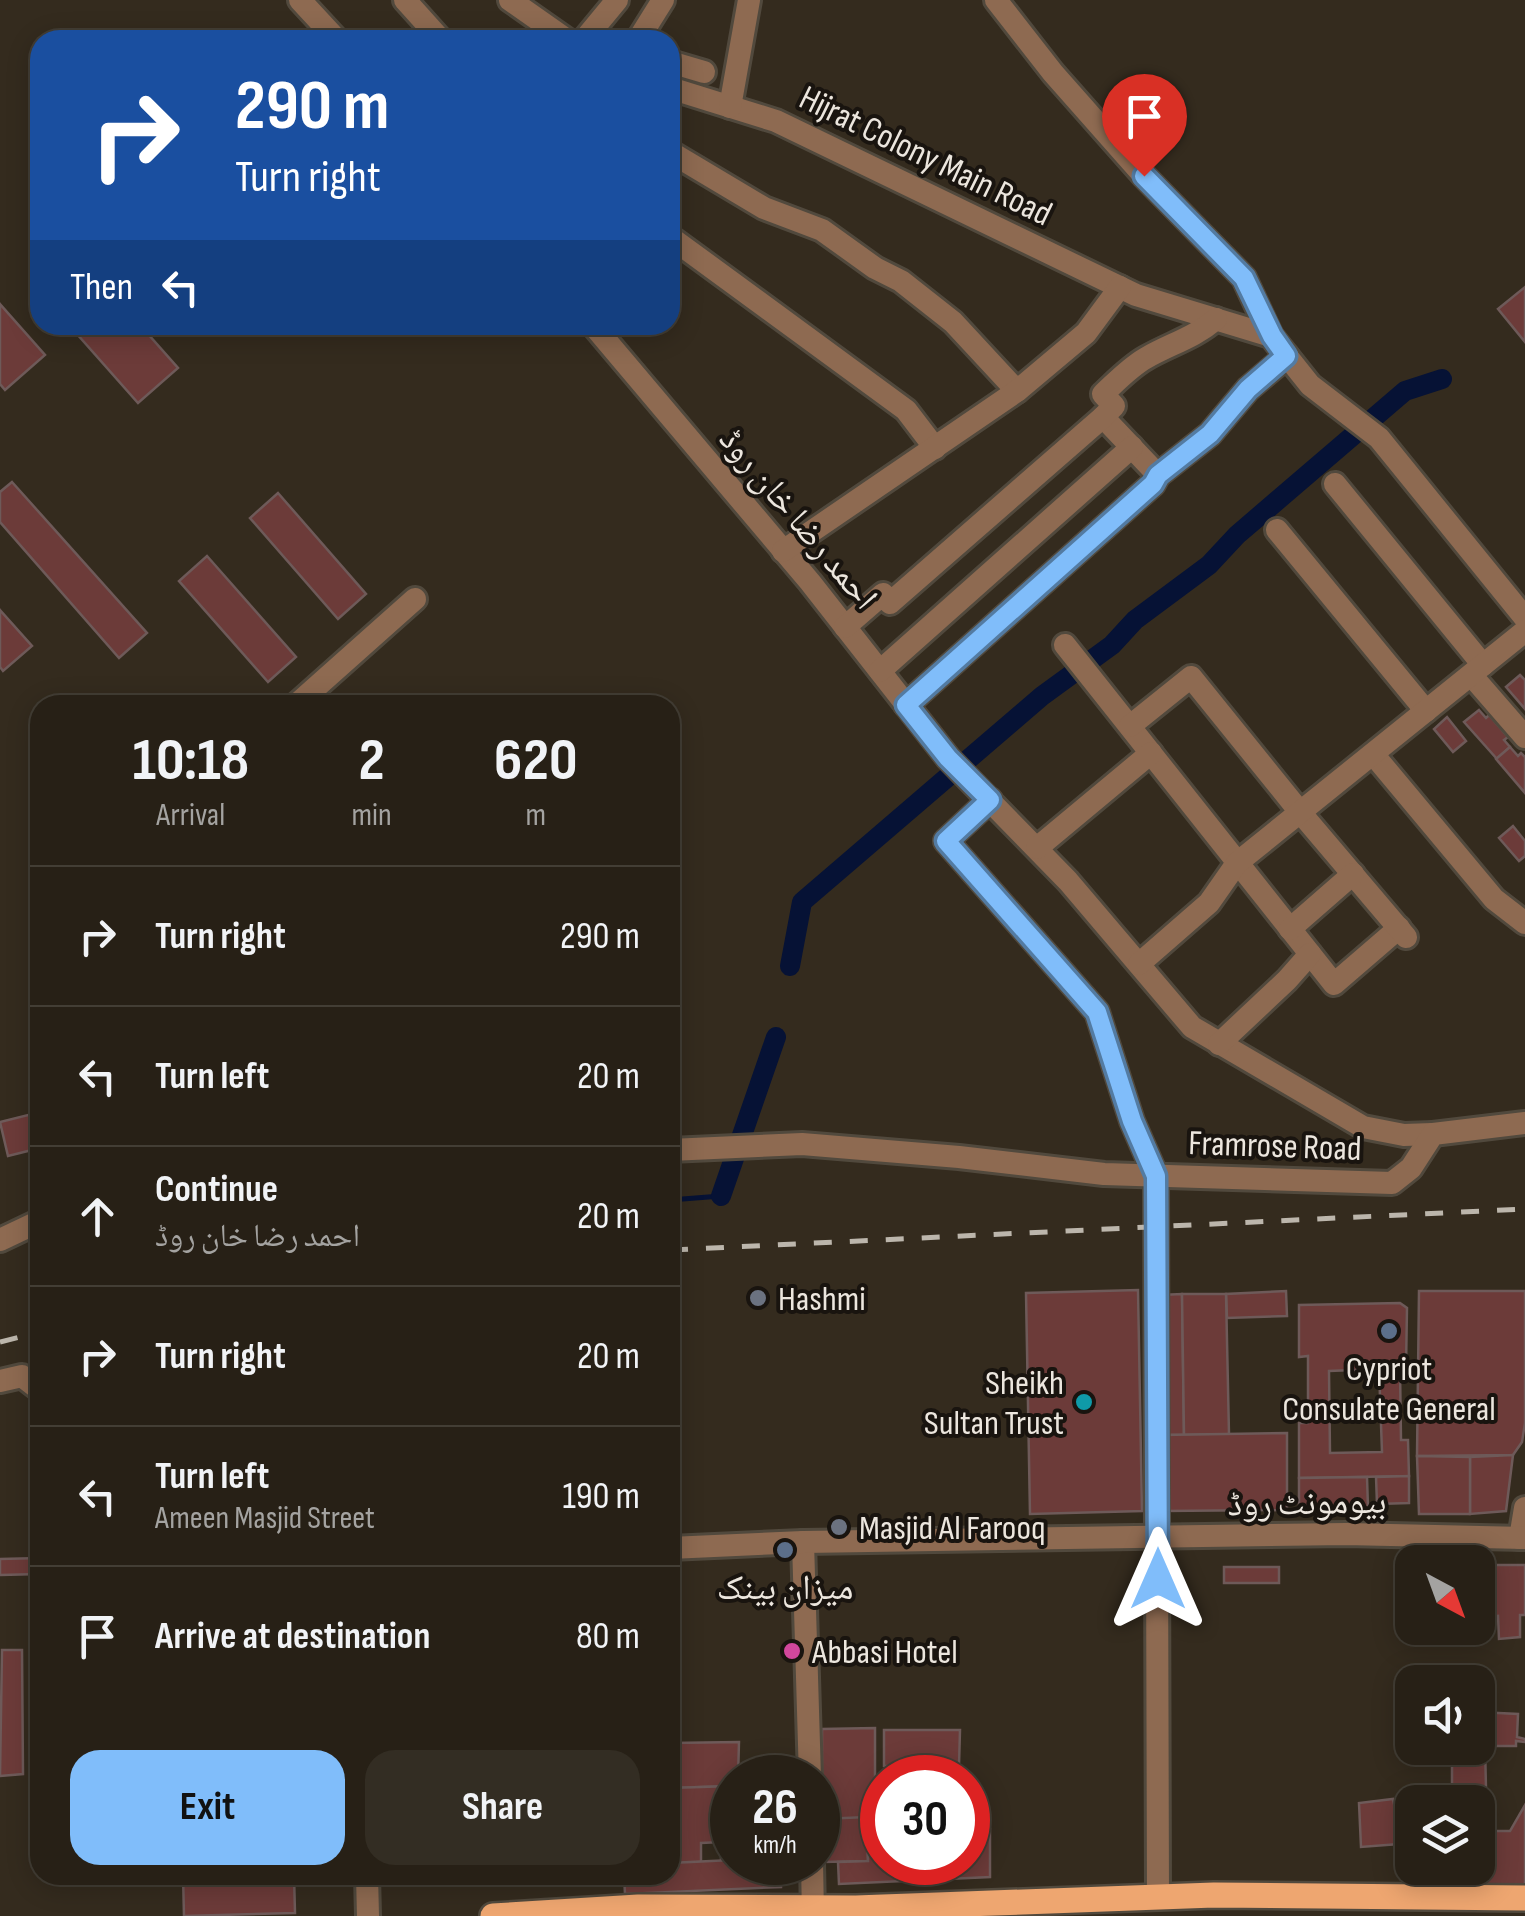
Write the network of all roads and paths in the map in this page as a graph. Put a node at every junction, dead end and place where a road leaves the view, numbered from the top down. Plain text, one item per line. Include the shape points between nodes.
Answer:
1 (300, 0) edge
2 (404, 0) edge
3 (617, 0) edge
4 (748, 0) edge
5 (996, 0) edge
6 (513, 1) edge
7 (660, 6) edge
8 (328, 30) edge
9 (432, 30) edge
10 (553, 30) edge
11 (592, 30) edge
12 (644, 30) edge
13 (680, 65) edge
14 (704, 72) dead end
15 (680, 91) edge
16 (730, 107) junction
17 (680, 158) edge
18 (680, 244) edge
19 (1120, 288) junction
20 (1216, 320) junction
21 (601, 335) edge
22 (1272, 336) junction
23 (1286, 356) junction
24 (1017, 391) junction
25 (1103, 416) junction
26 (935, 448) junction
27 (1132, 448) junction
28 (1158, 475) junction
29 (1336, 484) dead end
30 (1277, 530) dead end
31 (783, 551) junction
32 (416, 598) dead end
33 (1525, 618) edge
34 (845, 627) junction
35 (1525, 632) edge
36 (1065, 646) dead end
37 (1477, 670) junction
38 (880, 672) junction
39 (307, 695) edge
40 (906, 705) junction
41 (1426, 711) junction
42 (1130, 726) junction
43 (1525, 737) edge
44 (1151, 753) junction
45 (1373, 754) junction
46 (990, 800) junction
47 (1300, 812) junction
48 (1036, 848) junction
49 (1237, 863) junction
50 (1353, 874) junction
51 (1525, 923) edge
52 (1290, 929) junction
53 (1310, 954) junction
54 (1139, 964) junction
55 (1219, 1044) junction
56 (1525, 1123) edge
57 (1434, 1134) junction
58 (680, 1150) edge
59 (1156, 1176) junction
60 (30, 1226) edge
61 (0, 1240) edge
62 (0, 1381) edge
63 (30, 1382) edge
64 (1525, 1508) edge
65 (1523, 1538) edge
66 (1158, 1539) junction
67 (803, 1542) junction
68 (680, 1548) edge
69 (809, 1755) edge
70 (367, 1885) edge
71 (812, 1885) edge
72 (1158, 1898) junction
73 (1525, 1898) edge
74 (813, 1912) edge
75 (368, 1916) edge
76 (494, 1916) edge

1 - 8 street
2 - 9 street
3 - 11 street
4 - 16 street
5 - 22 street via 1144,176 1244,278
6 - 10 street
7 - 12 street
13 - 14 street
15 - 16 street, Hijrat Colony Main Road
16 - 19 street, Hijrat Colony Main Road via 776,121
17 - 24 street via 764,208 822,230 901,282 953,322
18 - 26 street via 906,410
19 - 20 street, Hijrat Colony Main Road
19 - 24 street via 1086,333
20 - 22 street, Hijrat Colony Main Road
20 - 25 street via 1120,378 1102,394 1114,406
21 - 31 street, احمد رضا خان روڈ
22 - 23 street
23 - 28 street via 1210,434
23 - 33 street via 1310,385 1379,438
24 - 26 street
25 - 27 street
25 - 34 street via 890,604 883,594
26 - 31 street
27 - 28 street
27 - 38 street
28 - 40 street
29 - 37 street
30 - 41 street
31 - 34 street, احمد رضا خان روڈ
32 - 39 street
34 - 38 street, احمد رضا خان روڈ
35 - 37 street
36 - 42 street
37 - 41 street
37 - 43 street
38 - 40 street, احمد رضا خان روڈ
40 - 46 street, احمد رضا خان روڈ
41 - 45 street
42 - 44 street
42 - 47 street via 1192,678
44 - 48 street
44 - 49 street
45 - 47 street
45 - 51 street via 1494,899
46 - 48 street, احمد رضا خان روڈ
46 - 59 street via 946,841 1097,1012
47 - 49 street
47 - 50 street
48 - 54 street, احمد رضا خان روڈ
49 - 52 street
49 - 54 street via 1209,902
50 - 52 street
50 - 53 street via 1402,933 1334,984
52 - 53 street
53 - 55 street
54 - 55 street, احمد رضا خان روڈ via 1192,1026
55 - 57 street, احمد رضا خان روڈ via 1363,1127
56 - 57 street
57 - 59 street, Framrose Road via 1392,1183
58 - 59 street, Framrose Road via 822,1146
59 - 66 street
60 - 61 street
62 - 63 street via 22,1376
64 - 65 street
65 - 66 street, بیومونٹ روڈ
66 - 67 street, بیومونٹ روڈ
66 - 72 street
67 - 68 street, بیومونٹ روڈ
67 - 69 street
70 - 75 street
71 - 74 street
72 - 73 main road
72 - 74 main road
74 - 76 main road via 638,1906

